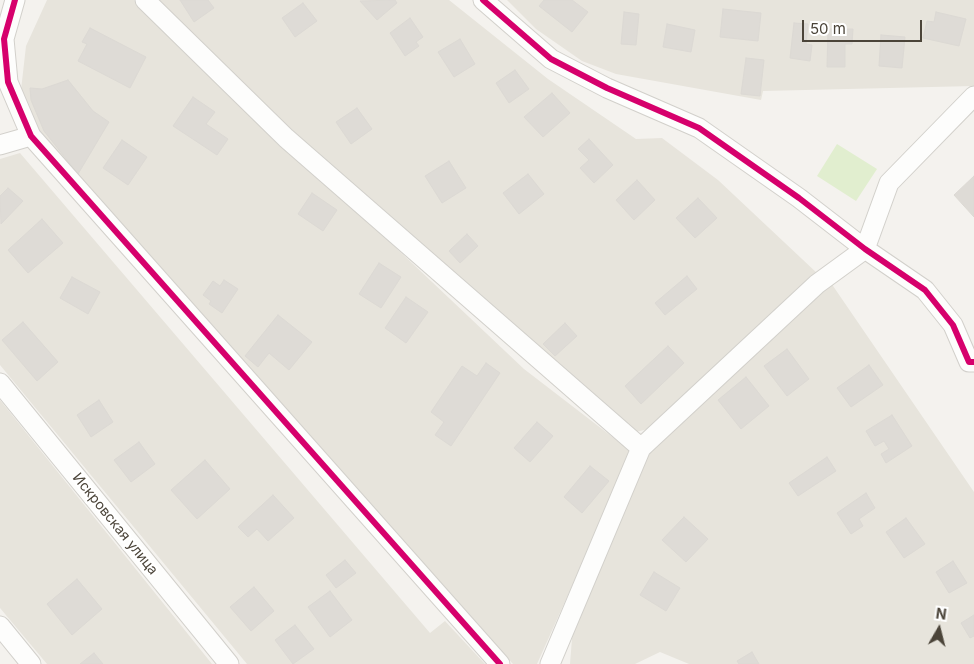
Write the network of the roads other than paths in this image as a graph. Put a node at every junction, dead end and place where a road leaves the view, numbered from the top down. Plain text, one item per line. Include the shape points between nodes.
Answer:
1 (16, 0) edge
2 (146, 0) edge
3 (483, 0) edge
4 (974, 96) edge
5 (31, 136) junction
6 (0, 145) edge
7 (865, 249) junction
8 (972, 366) edge
9 (0, 383) edge
10 (641, 448) junction
11 (0, 626) edge
12 (31, 664) edge
13 (229, 664) edge
14 (500, 664) edge
15 (550, 664) edge

1 - 5 street via 4,39 8,82
2 - 10 street via 286,138
3 - 7 street via 551,59 607,88 699,128
4 - 7 street via 889,183
5 - 6 street
5 - 14 street
7 - 8 street via 925,290 953,325
7 - 10 street via 817,284
9 - 13 street, Искровская улица
10 - 15 street
11 - 12 street

